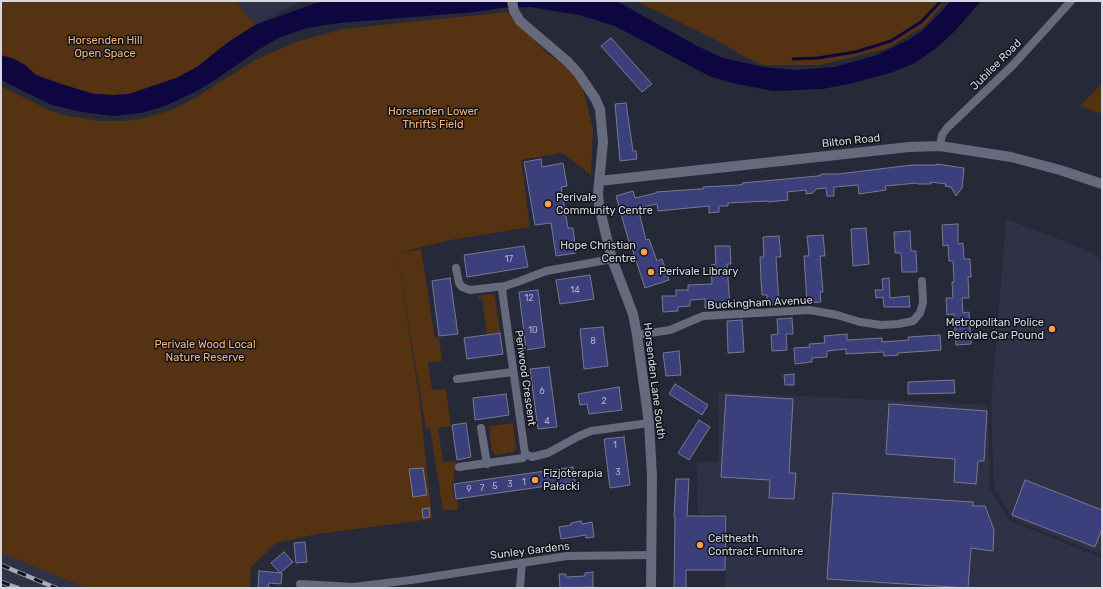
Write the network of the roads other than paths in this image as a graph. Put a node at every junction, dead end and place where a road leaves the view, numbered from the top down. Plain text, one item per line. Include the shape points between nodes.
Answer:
1 (1071, 1) edge
2 (513, 6) edge
3 (940, 146) junction
4 (599, 181) junction
5 (1102, 184) edge
6 (612, 260) junction
7 (456, 268) dead end
8 (922, 281) dead end
9 (504, 286) junction
10 (637, 336) junction
11 (513, 372) junction
12 (457, 379) dead end
13 (649, 423) junction
14 (481, 428) dead end
15 (526, 455) junction
16 (487, 464) junction
17 (459, 467) dead end
18 (652, 555) junction
19 (522, 562) junction
20 (411, 580) junction
21 (323, 588) edge
22 (408, 588) edge
23 (520, 588) edge
24 (651, 588) edge

1 - 3 street, Jubilee Road via 1013,64 947,128 942,135
2 - 4 street, Horsenden Lane South via 520,21 568,62 595,98 600,110 603,132
3 - 4 street, Bilton Road via 909,147
3 - 5 street, Bilton Road via 1011,157
4 - 6 street, Horsenden Lane South via 599,206
6 - 9 street via 546,271
6 - 10 street, Horsenden Lane South via 629,302
7 - 9 street via 458,283 470,290
8 - 10 street, Buckingham Avenue via 923,303 920,313 913,321 898,324 860,322 810,310 703,316 670,330
9 - 11 street, Periwood Crescent via 502,290
10 - 13 street, Horsenden Lane South
11 - 12 street
11 - 15 street, Periwood Crescent
13 - 15 street via 591,431 548,453 532,457
13 - 18 street, Horsenden Lane South
14 - 16 street
15 - 16 street via 523,458
16 - 17 street
18 - 19 street, Sunley Gardens via 567,556
18 - 24 street, Horsenden Lane South
19 - 20 street, Sunley Gardens
19 - 23 street
20 - 21 street, Sunley Gardens via 353,587 300,584
20 - 22 street

